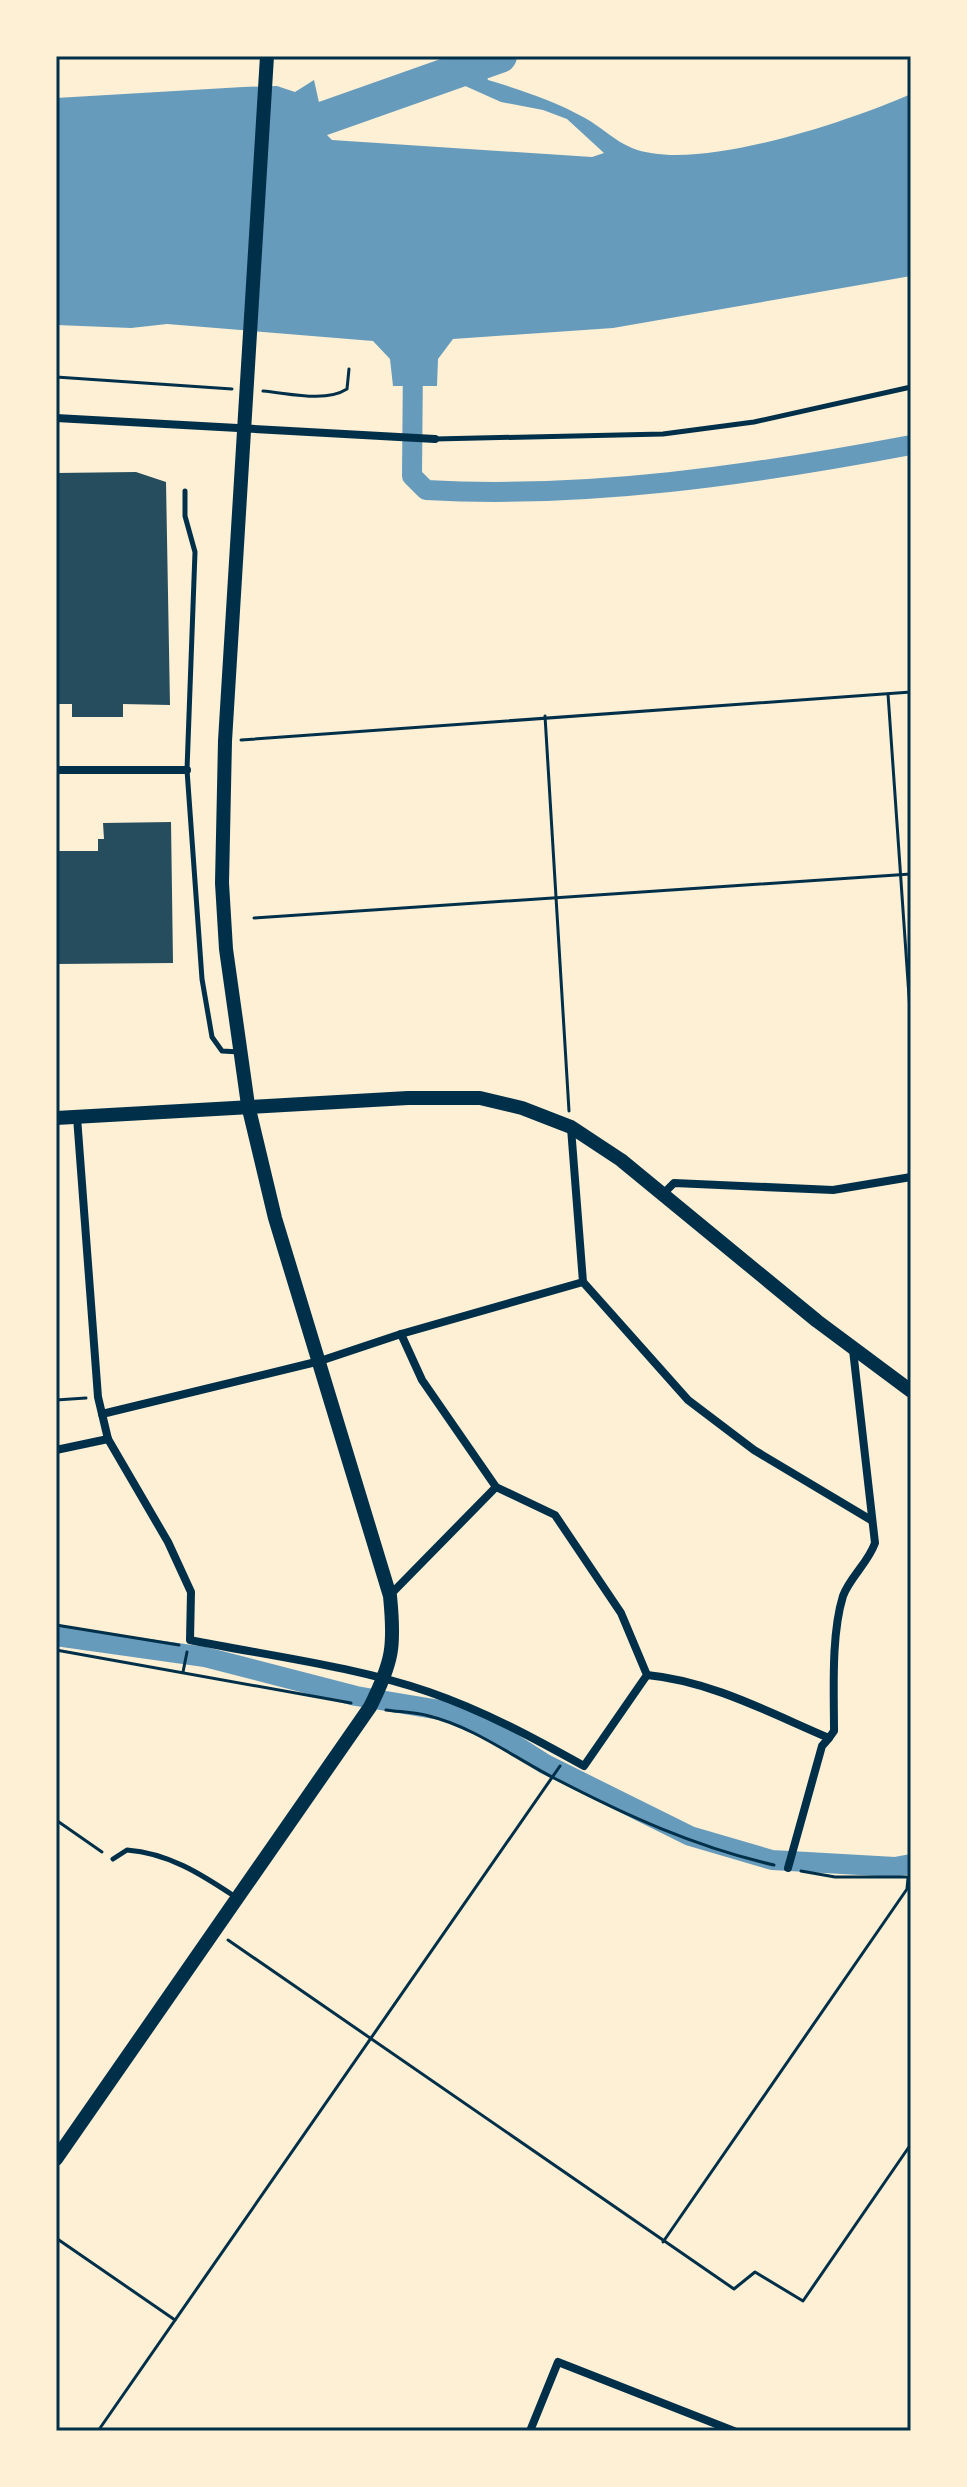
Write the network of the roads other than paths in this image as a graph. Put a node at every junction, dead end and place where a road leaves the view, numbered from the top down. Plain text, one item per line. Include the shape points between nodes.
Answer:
1 (267, 56) edge
2 (911, 387) edge
3 (56, 418) edge
4 (245, 421) junction
5 (435, 439) joint
6 (185, 491) dead end
7 (56, 770) edge
8 (187, 770) junction
9 (241, 1052) junction
10 (248, 1105) junction
11 (77, 1117) junction
12 (56, 1118) edge
13 (571, 1127) junction
14 (911, 1177) edge
15 (664, 1193) junction
16 (583, 1282) junction
17 (401, 1334) junction
18 (853, 1350) junction
19 (320, 1361) junction
20 (911, 1391) edge
21 (102, 1414) junction
22 (108, 1439) junction
23 (56, 1450) edge
24 (496, 1487) junction
25 (871, 1520) junction
26 (390, 1596) junction
27 (647, 1675) junction
28 (382, 1683) junction
29 (829, 1738) junction
30 (113, 1859) road end
31 (788, 1868) road end
32 (238, 1898) junction
33 (56, 2159) edge
34 (530, 2431) edge
35 (734, 2431) edge

1 - 4 street
2 - 5 lane via 754,422 663,434
3 - 4 street
4 - 5 street
4 - 9 street via 225,741 222,883
6 - 8 lane via 185,516 195,552
7 - 8 street
8 - 9 lane via 202,979 212,1037 222,1051
9 - 10 street
10 - 11 street
10 - 13 street via 480,1098
10 - 19 street via 275,1218
11 - 12 street
11 - 21 street
13 - 15 street
13 - 16 street
14 - 15 street via 833,1190 674,1183
15 - 18 street
16 - 17 street
16 - 25 street via 688,1400 754,1450
17 - 19 street
17 - 24 street via 422,1380
18 - 20 street
18 - 25 street
19 - 21 street
19 - 26 street
21 - 22 street
22 - 23 street
22 - 28 street via 191,1592 190,1640
24 - 26 street
24 - 27 street via 555,1515 621,1613
25 - 29 street via 875,1543 844,1595 834,1665 834,1731
26 - 28 street via 395,1643
27 - 28 street via 584,1766 520,1730 431,1692
27 - 29 street via 714,1690
28 - 32 street
29 - 31 street via 822,1746
30 - 32 lane via 127,1850 168,1858
32 - 33 street
34 - 35 street via 558,2362

